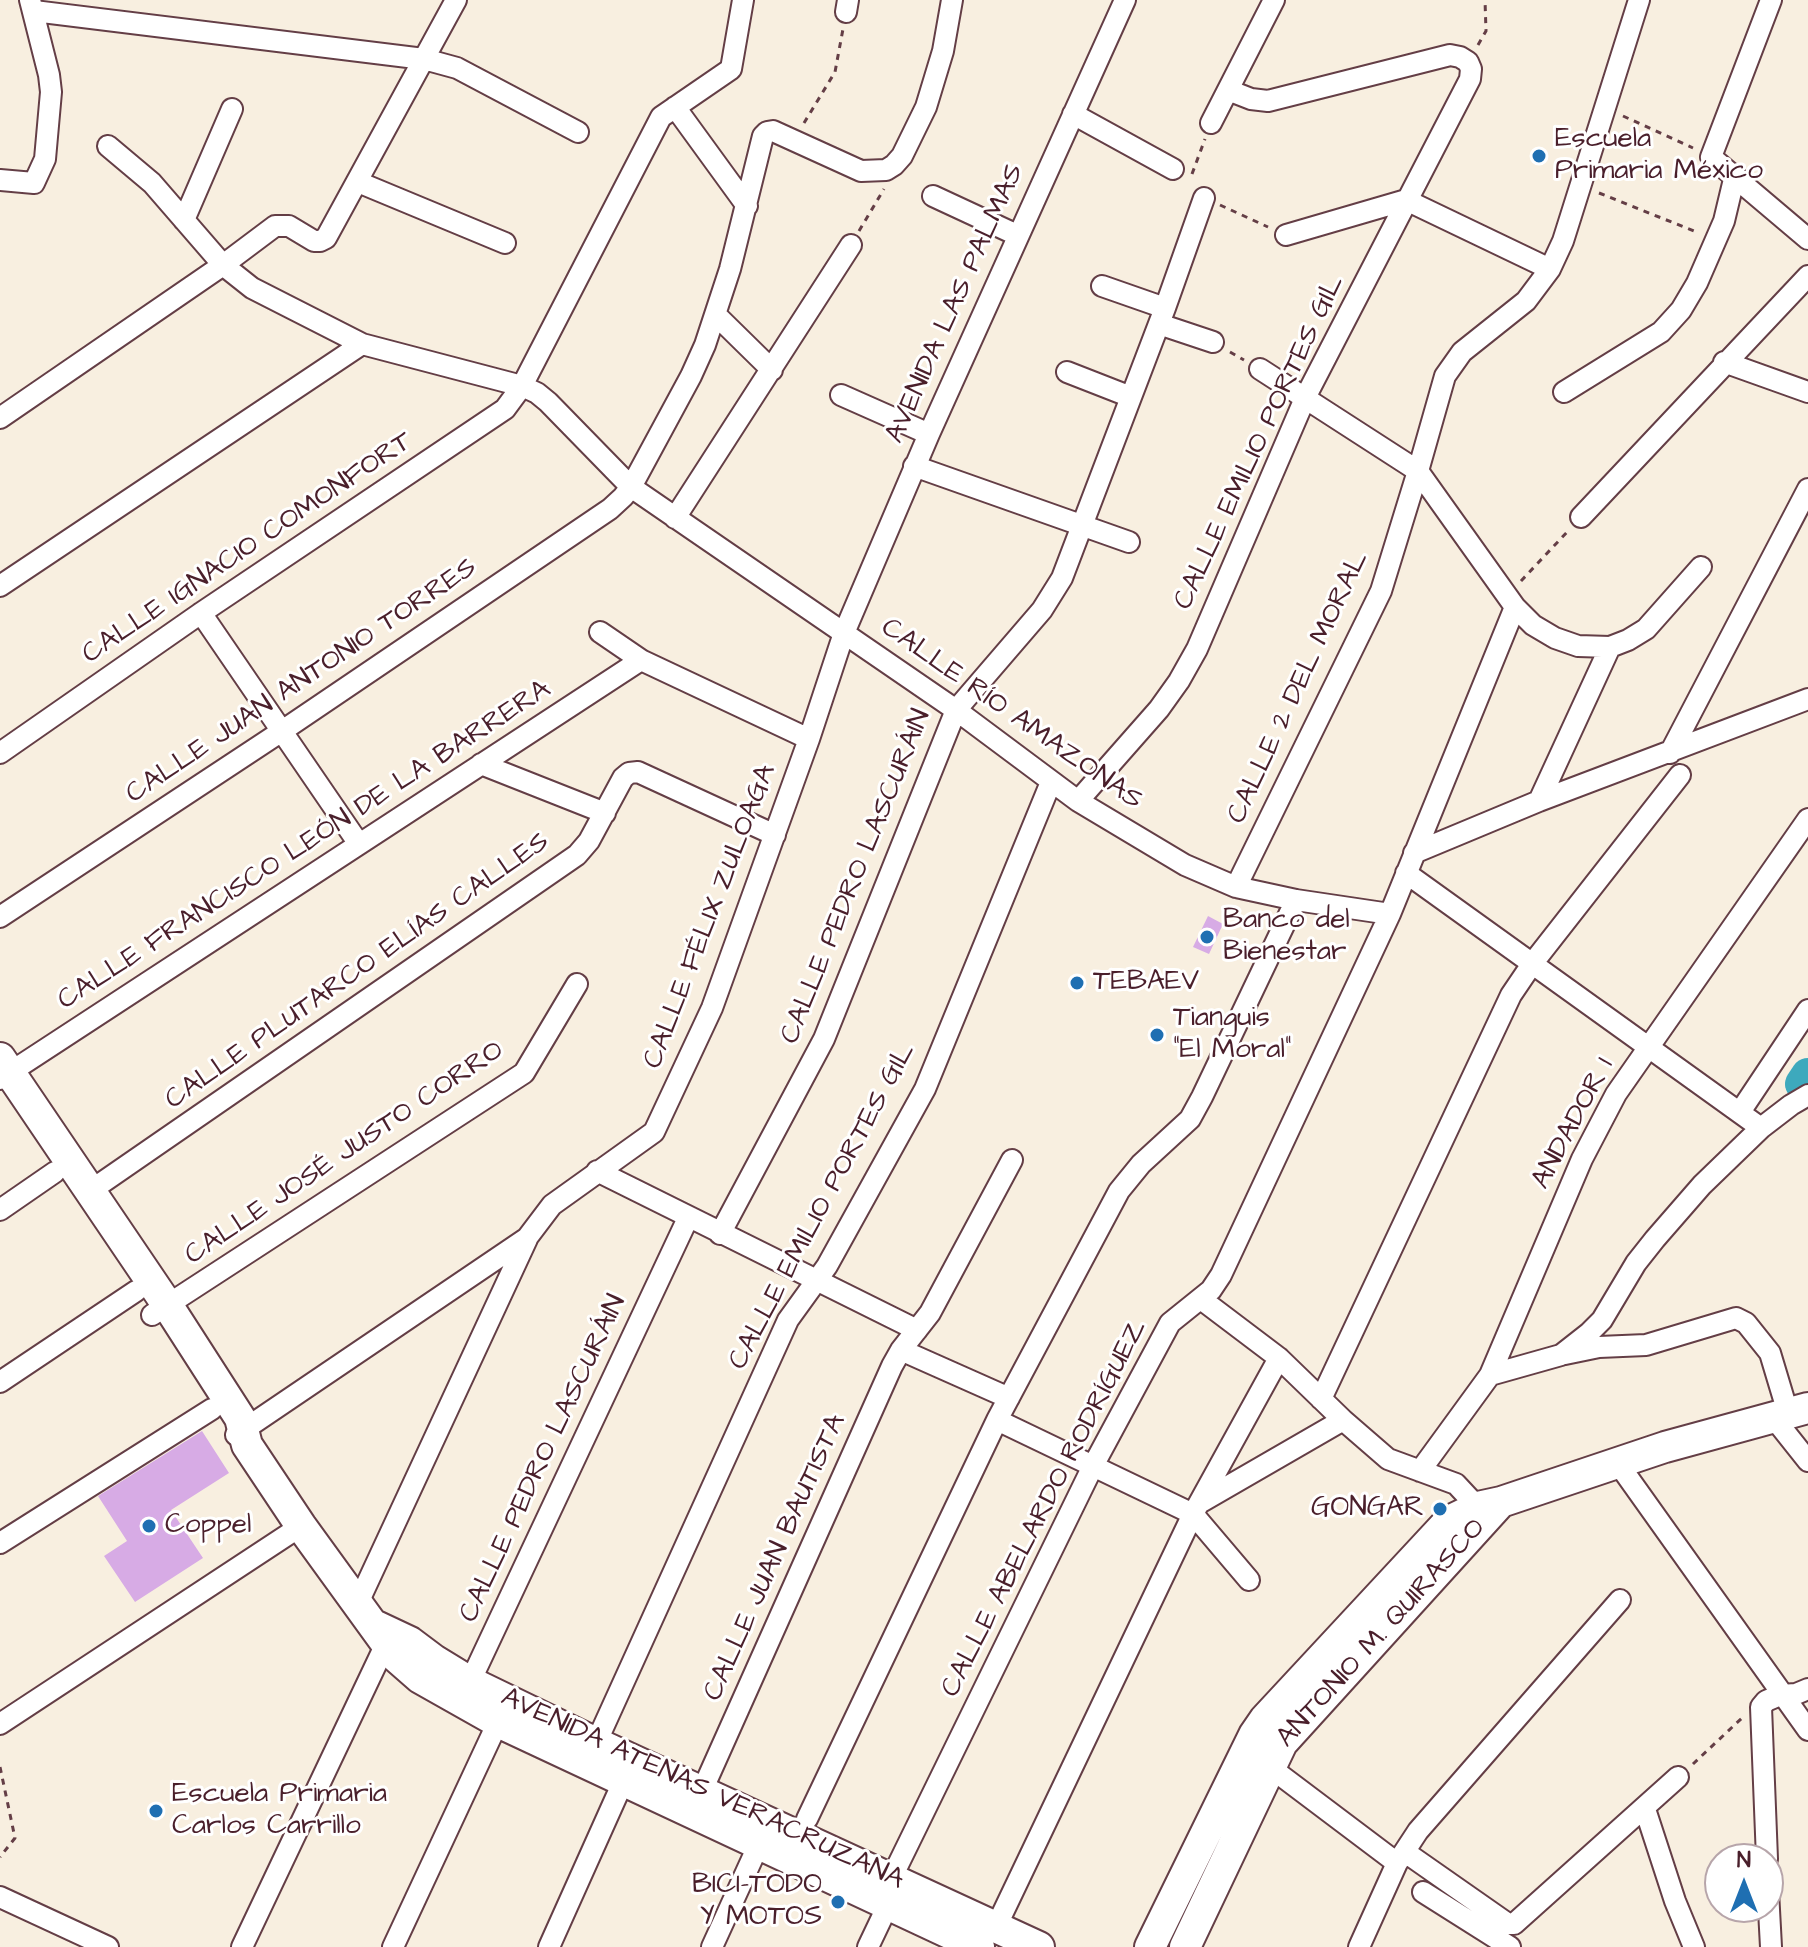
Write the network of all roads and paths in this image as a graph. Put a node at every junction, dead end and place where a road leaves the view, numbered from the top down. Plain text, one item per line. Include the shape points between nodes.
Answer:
1 (456, 0) edge
2 (743, 0) edge
3 (952, 0) edge
4 (1125, 0) edge
5 (1274, 0) edge
6 (1485, 0) edge
7 (1639, 0) edge
8 (1771, 0) edge
9 (32, 5) edge
10 (847, 6) edge
11 (424, 59) junction
12 (1468, 62) junction
13 (1228, 90) junction
14 (675, 107) junction
15 (1604, 108) junction
16 (232, 109) dead end
17 (1073, 114) junction
18 (1211, 123) joint
19 (578, 132) dead end
20 (793, 140) junction
21 (108, 146) dead end
22 (1711, 157) junction
23 (889, 173) junction
24 (1181, 175) joint
25 (1735, 175) junction
26 (0, 180) edge
27 (358, 182) junction
28 (1581, 186) junction
29 (933, 196) dead end
30 (1204, 198) joint
31 (1406, 200) junction
32 (747, 206) junction
33 (184, 220) junction
34 (1017, 235) junction
35 (1286, 235) joint
36 (1808, 239) edge
37 (1716, 240) junction
38 (505, 243) dead end
39 (851, 245) joint
40 (223, 265) junction
41 (1550, 269) junction
42 (1808, 276) edge
43 (1102, 286) dead end
44 (716, 315) junction
45 (1162, 316) junction
46 (1213, 342) joint
47 (362, 344) junction
48 (1724, 362) junction
49 (1260, 369) joint
50 (772, 370) junction
51 (1067, 372) dead end
52 (522, 386) junction
53 (1564, 392) dead end
54 (1808, 392) edge
55 (841, 395) dead end
56 (1306, 396) junction
57 (1131, 397) junction
58 (0, 418) edge
59 (929, 434) junction
60 (914, 466) junction
61 (1418, 471) junction
62 (631, 487) junction
63 (1808, 489) edge
64 (1581, 517) joint
65 (675, 518) junction
66 (1081, 525) junction
67 (1129, 542) dead end
68 (1701, 567) dead end
69 (0, 586) edge
70 (1511, 601) junction
71 (201, 613) junction
72 (600, 632) dead end
73 (844, 633) junction
74 (1610, 647) junction
75 (641, 660) junction
76 (1808, 699) edge
77 (956, 710) junction
78 (282, 731) junction
79 (809, 739) junction
80 (0, 753) edge
81 (1670, 753) junction
82 (481, 764) junction
83 (1680, 775) dead end
84 (1051, 782) junction
85 (1078, 801) junction
86 (1539, 801) junction
87 (605, 813) junction
88 (1808, 819) edge
89 (775, 835) junction
90 (359, 844) junction
91 (1414, 853) junction
92 (1406, 873) junction
93 (1236, 887) junction
94 (1296, 900) junction
95 (1390, 914) junction
96 (0, 917) edge
97 (1532, 964) junction
98 (577, 984) dead end
99 (1808, 1010) edge
100 (1647, 1048) junction
101 (2, 1075) edge
102 (1808, 1095) edge
103 (1740, 1112) junction
104 (1761, 1128) junction
105 (1012, 1160) dead end
106 (597, 1171) junction
107 (55, 1172) junction
108 (90, 1191) junction
109 (0, 1210) edge
110 (688, 1218) junction
111 (720, 1234) junction
112 (527, 1238) junction
113 (815, 1281) junction
114 (1201, 1299) junction
115 (152, 1304) junction
116 (917, 1330) junction
117 (901, 1350) junction
118 (1561, 1355) junction
119 (1279, 1358) junction
120 (1490, 1375) junction
121 (0, 1382) edge
122 (1009, 1398) junction
123 (1321, 1399) junction
124 (212, 1409) junction
125 (1790, 1413) edge
126 (997, 1420) junction
127 (1343, 1420) junction
128 (242, 1437) junction
129 (1808, 1461) edge
130 (1617, 1462) junction
131 (1093, 1466) junction
132 (1420, 1471) junction
133 (1197, 1508) junction
134 (1488, 1509) junction
135 (301, 1526) junction
136 (0, 1543) edge
137 (1249, 1580) dead end
138 (1620, 1600) dead end
139 (376, 1626) junction
140 (470, 1682) junction
141 (1808, 1689) edge
142 (1780, 1695) junction
143 (1761, 1707) junction
144 (498, 1722) junction
145 (0, 1724) edge
146 (1808, 1730) edge
147 (596, 1743) junction
148 (1258, 1758) junction
149 (0, 1767) edge
150 (1678, 1777) joint
151 (623, 1782) junction
152 (697, 1802) junction
153 (1645, 1809) junction
154 (807, 1819) dead end
155 (764, 1833) junction
156 (1766, 1843) edge
157 (0, 1857) edge
158 (1401, 1858) junction
159 (1449, 1883) junction
160 (889, 1892) junction
161 (1423, 1892) dead end
162 (0, 1897) edge
163 (1446, 1907) junction
164 (1770, 1923) edge
165 (988, 1937) edge
166 (66, 1938) edge
167 (248, 1941) edge
168 (108, 1947) edge
169 (393, 1947) edge
170 (549, 1947) edge
171 (712, 1947) edge
172 (868, 1947) edge
173 (1039, 1947) edge
174 (1150, 1947) edge
175 (1185, 1947) edge
176 (1359, 1947) edge
177 (1510, 1947) edge
178 (1694, 1947) edge
179 (1771, 1947) edge

1 - 11 street
2 - 14 street, CALLE IGNACIO COMONFORT via 731,69
3 - 23 street via 926,107
4 - 17 street, AVENIDA LAS PALMAS
5 - 13 street
6 - 12 path via 1486,31
7 - 15 street, CALLE 2 DEL MORAL
8 - 22 street
9 - 11 street
9 - 26 street via 51,92 45,159 34,183
10 - 20 path via 835,72
11 - 19 street via 457,68
11 - 27 street
12 - 13 street via 1438,57 1268,101
12 - 31 street, CALLE EMILIO PORTES GIL via 1470,79
13 - 18 street
14 - 32 street
14 - 52 street, CALLE IGNACIO COMONFORT via 661,117
15 - 22 path
15 - 28 street, CALLE 2 DEL MORAL
16 - 33 street
17 - 24 street
17 - 34 street, AVENIDA LAS PALMAS
18 - 24 path
20 - 23 street via 861,171
20 - 32 street, CALLE JUAN ANTONIO TORRES via 773,131 763,136
21 - 33 street via 152,183
22 - 25 street
23 - 39 path
25 - 36 street
25 - 37 street
27 - 38 street
27 - 40 street via 326,238 314,241 281,225
28 - 37 path
28 - 41 street, CALLE 2 DEL MORAL
29 - 34 street
30 - 35 path
30 - 45 street, CALLE PEDRO LASCURÁIN
31 - 35 street
31 - 41 street
31 - 56 street, CALLE EMILIO PORTES GIL
32 - 44 street, CALLE JUAN ANTONIO TORRES
33 - 40 street
34 - 59 street, AVENIDA LAS PALMAS
37 - 53 street via 1689,297 1661,332
39 - 50 street
40 - 47 street via 252,288
40 - 58 street
41 - 61 street, CALLE 2 DEL MORAL via 1526,301 1452,363
42 - 48 street
43 - 45 street
44 - 50 street
44 - 62 street, CALLE JUAN ANTONIO TORRES via 691,376
45 - 46 street
45 - 57 street, CALLE PEDRO LASCURÁIN
46 - 49 path
47 - 52 street
47 - 69 street
48 - 54 street
48 - 64 street
49 - 56 street
50 - 65 street
51 - 57 street
52 - 62 street, CALLE RÍO AMAZONAS via 548,402
52 - 71 street, CALLE IGNACIO COMONFORT via 505,409
55 - 59 street
56 - 61 street
56 - 85 street, CALLE EMILIO PORTES GIL via 1197,649 1159,709
57 - 66 street, CALLE PEDRO LASCURÁIN
59 - 60 street, AVENIDA LAS PALMAS
60 - 66 street
60 - 73 street, AVENIDA LAS PALMAS
61 - 70 street
61 - 93 street, CALLE 2 DEL MORAL via 1381,591
62 - 65 street, CALLE RÍO AMAZONAS
62 - 78 street, CALLE JUAN ANTONIO TORRES via 610,509
63 - 81 street
64 - 70 path
65 - 73 street, CALLE RÍO AMAZONAS
66 - 67 street
66 - 77 street, CALLE PEDRO LASCURÁIN via 1052,595
68 - 74 street via 1646,629
70 - 74 street via 1533,625 1555,638 1578,646
70 - 91 street, CALLE ABELARDO RODRÍGUEZ
71 - 78 street
71 - 80 street, CALLE IGNACIO COMONFORT
72 - 75 street
73 - 77 street, CALLE RÍO AMAZONAS
73 - 79 street, CALLE FÉLIX ZULOAGA
74 - 86 street
75 - 79 street
75 - 82 street, CALLE FRANCISCO LEÓN DE LA BARRERA
76 - 81 street
77 - 84 street, CALLE RÍO AMAZONAS
77 - 111 street, CALLE PEDRO LASCURÁIN via 824,1039
78 - 90 street
78 - 96 street, CALLE JUAN ANTONIO TORRES
79 - 89 street, CALLE FÉLIX ZULOAGA
81 - 86 street
82 - 87 street
82 - 90 street, CALLE FRANCISCO LEÓN DE LA BARRERA
83 - 97 street
84 - 85 street, CALLE RÍO AMAZONAS
84 - 113 street, CALLE EMILIO PORTES GIL via 925,1089
85 - 93 street, CALLE RÍO AMAZONAS via 1185,865
86 - 91 street
87 - 89 street, CALLE PLUTARCO ELÍAS CALLES via 623,778 638,772
87 - 108 street, CALLE PLUTARCO ELÍAS CALLES via 577,855
88 - 100 street, ANDADOR 1
89 - 106 street, CALLE FÉLIX ZULOAGA via 712,1008 662,1118 641,1143
90 - 101 street, CALLE FRANCISCO LEÓN DE LA BARRERA
91 - 92 street, CALLE ABELARDO RODRÍGUEZ
92 - 95 street, CALLE ABELARDO RODRÍGUEZ
92 - 97 street
93 - 94 street, CALLE RÍO AMAZONAS
94 - 95 street, CALLE RÍO AMAZONAS
94 - 122 street via 1190,1119 1119,1191
95 - 114 street, CALLE ABELARDO RODRÍGUEZ via 1221,1275
97 - 100 street
97 - 123 street via 1511,995
98 - 115 street, CALLE JOSÉ JUSTO CORRO via 524,1073
99 - 103 street
100 - 103 street
100 - 120 street, ANDADOR 1 via 1582,1159
101 - 107 main road, AVENIDA ATENAS VERACRUZANA
101 - 108 main road, AVENIDA ATENAS VERACRUZANA
102 - 104 street
103 - 104 street
104 - 118 street via 1655,1239 1602,1320
105 - 116 street, CALLE JUAN BAUTISTA
106 - 110 street
106 - 112 street, CALLE FÉLIX ZULOAGA via 552,1205
107 - 109 street
107 - 115 main road, AVENIDA ATENAS VERACRUZANA
108 - 115 main road, AVENIDA ATENAS VERACRUZANA
110 - 111 street
110 - 140 street, CALLE PEDRO LASCURÁIN
111 - 113 street
112 - 128 street, CALLE FÉLIX ZULOAGA
112 - 139 street
113 - 116 street
113 - 147 street, CALLE EMILIO PORTES GIL via 788,1320
114 - 119 street
114 - 131 street, CALLE ABELARDO RODRÍGUEZ via 1170,1323
115 - 121 street, CALLE JOSÉ JUSTO CORRO
115 - 124 main road, AVENIDA ATENAS VERACRUZANA
115 - 128 main road, AVENIDA ATENAS VERACRUZANA via 240,1418
116 - 117 street, CALLE JUAN BAUTISTA
117 - 122 street
117 - 152 street, CALLE JUAN BAUTISTA
118 - 120 street
118 - 125 street via 1646,1345 1736,1318 1770,1353
119 - 123 street
119 - 133 street
120 - 132 street, ANDADOR 1
122 - 126 street
123 - 127 street
124 - 128 main road, AVENIDA ATENAS VERACRUZANA
124 - 136 street
125 - 129 street
125 - 130 main road, ANTONIO M. QUIRASCO
126 - 131 street
126 - 154 street
127 - 132 street via 1388,1459
127 - 133 street
128 - 135 main road, AVENIDA ATENAS VERACRUZANA
130 - 134 main road, ANTONIO M. QUIRASCO
130 - 142 street
131 - 133 street
131 - 160 street, CALLE ABELARDO RODRÍGUEZ
132 - 134 street via 1456,1484
133 - 137 street
133 - 165 street
134 - 148 main road, ANTONIO M. QUIRASCO via 1449,1521 1265,1719
135 - 139 main road, AVENIDA ATENAS VERACRUZANA
135 - 145 street
138 - 158 street via 1436,1809
139 - 140 main road, AVENIDA ATENAS VERACRUZANA
139 - 144 main road, AVENIDA ATENAS VERACRUZANA via 396,1657 420,1678
139 - 167 street
140 - 147 main road, AVENIDA ATENAS VERACRUZANA
141 - 142 street
142 - 143 street
142 - 146 street
143 - 150 path via 1748,1712
143 - 156 street
144 - 151 main road, AVENIDA ATENAS VERACRUZANA
144 - 169 street
147 - 152 main road, AVENIDA ATENAS VERACRUZANA
148 - 158 street
148 - 174 main road, ANTONIO M. QUIRASCO
148 - 175 main road, ANTONIO M. QUIRASCO
149 - 157 path via 15,1838
150 - 153 street
151 - 152 main road, AVENIDA ATENAS VERACRUZANA
151 - 170 street
152 - 155 main road, AVENIDA ATENAS VERACRUZANA
153 - 159 street via 1514,1924
153 - 178 street
155 - 160 main road, AVENIDA ATENAS VERACRUZANA
155 - 171 street
158 - 159 street
158 - 176 street
159 - 163 street
160 - 165 main road, AVENIDA ATENAS VERACRUZANA
160 - 172 street, CALLE ABELARDO RODRÍGUEZ
161 - 163 street
162 - 166 street
163 - 177 street
164 - 179 street
165 - 173 main road, AVENIDA ATENAS VERACRUZANA
166 - 168 street

